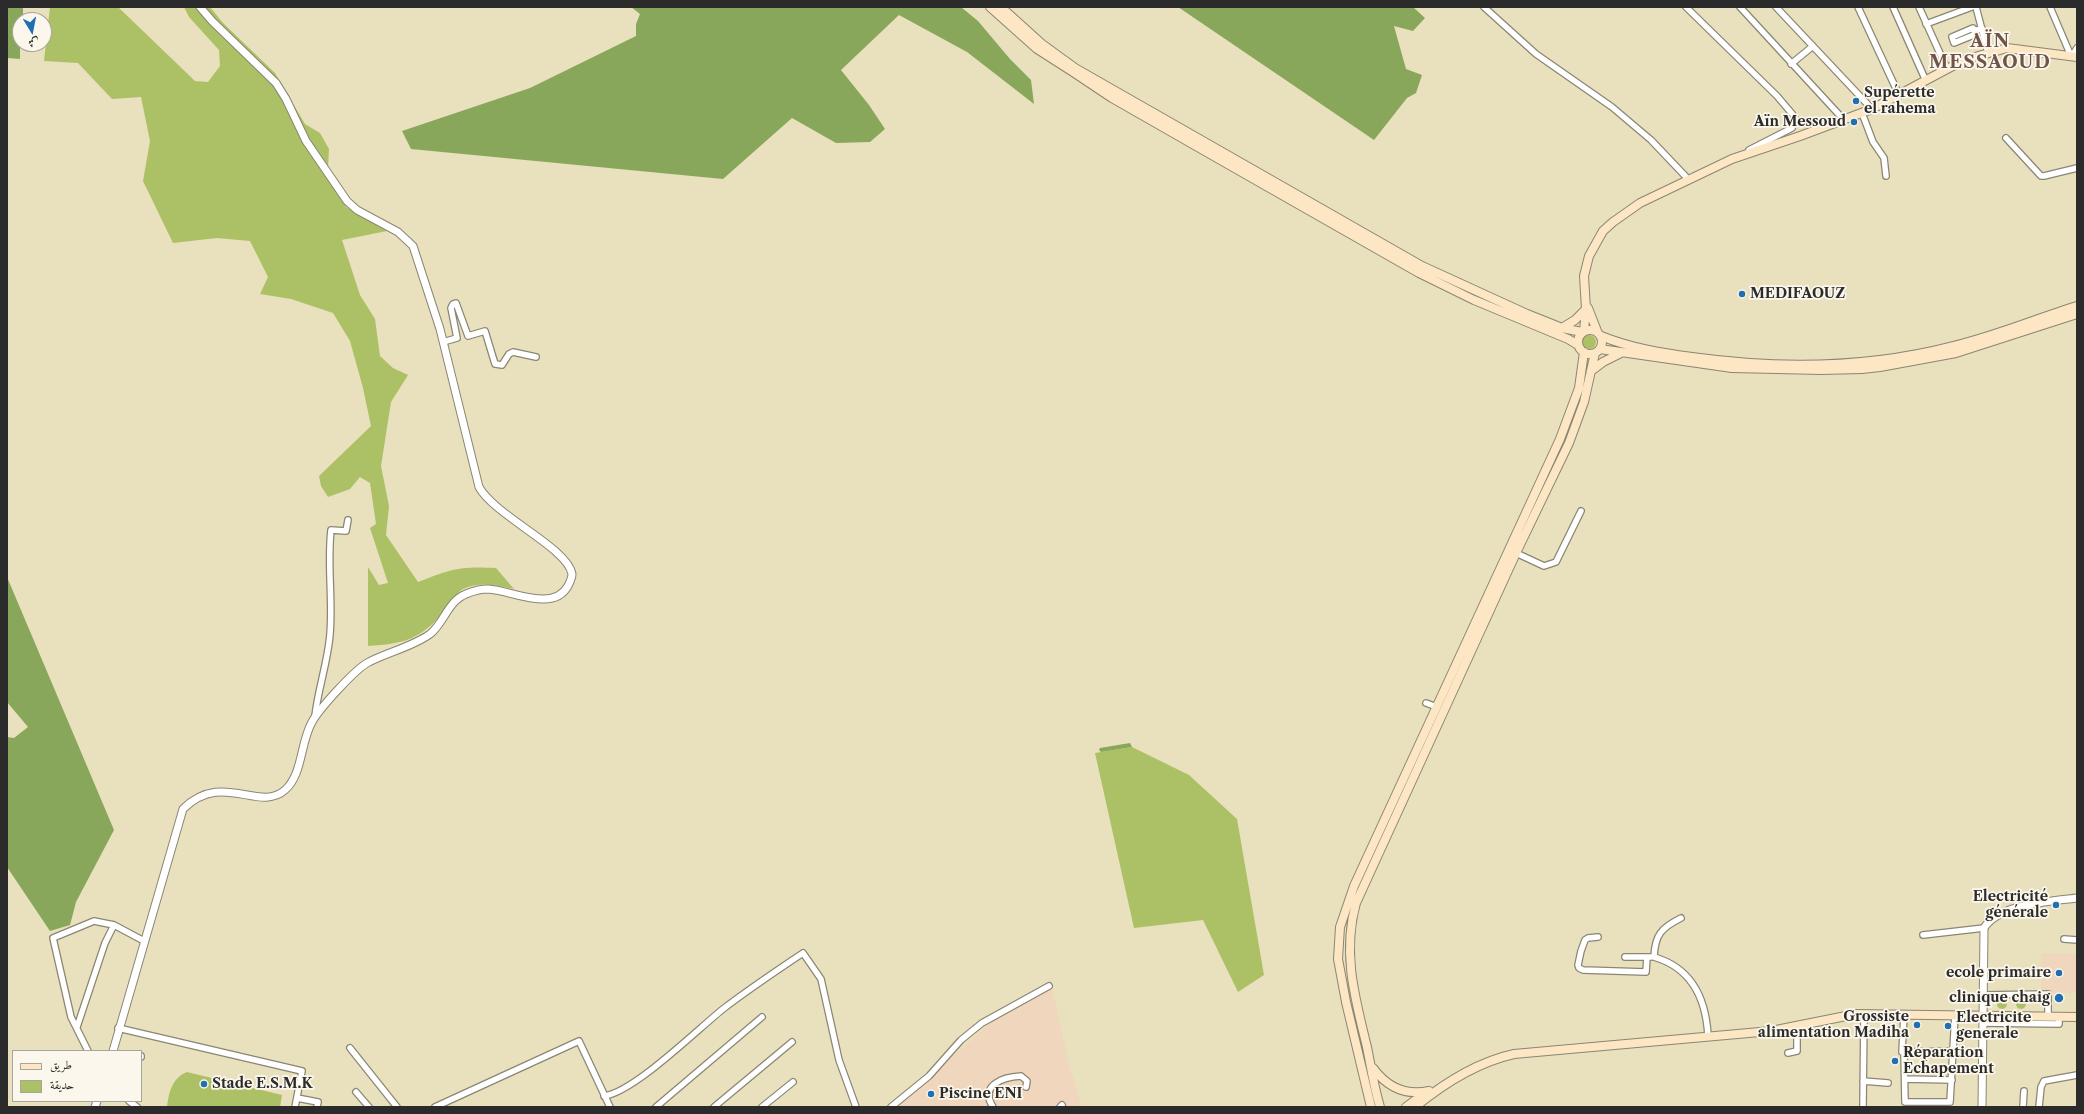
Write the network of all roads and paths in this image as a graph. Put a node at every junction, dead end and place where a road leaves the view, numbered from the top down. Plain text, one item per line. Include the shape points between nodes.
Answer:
1 (200, 7) edge
2 (990, 7) edge
3 (1001, 7) edge
4 (1484, 7) edge
5 (1686, 7) edge
6 (1740, 7) edge
7 (1776, 7) edge
8 (1858, 7) edge
9 (1893, 7) edge
10 (1919, 7) edge
11 (1972, 7) edge
12 (1976, 7) edge
13 (2050, 7) edge
14 (1926, 24) junction
15 (1982, 28) junction
16 (1974, 30) dead end
17 (1813, 46) junction
18 (2077, 48) edge
19 (1988, 53) junction
20 (2073, 56) edge
21 (1791, 64) junction
22 (1947, 69) junction
23 (1926, 81) junction
24 (1899, 95) junction
25 (1872, 109) junction
26 (1862, 113) junction
27 (1844, 120) junction
28 (2006, 138) dead end
29 (1732, 160) junction
30 (2077, 168) edge
31 (1886, 176) dead end
32 (1689, 180) junction
33 (2077, 306) edge
34 (1586, 307) junction
35 (2077, 314) edge
36 (1562, 328) junction
37 (1583, 332) junction
38 (1599, 334) junction
39 (443, 342) junction
40 (1581, 349) junction
41 (1598, 351) junction
42 (1623, 352) junction
43 (536, 357) dead end
44 (1591, 371) junction
45 (1581, 511) dead end
46 (348, 520) dead end
47 (1516, 553) junction
48 (1426, 703) dead end
49 (1437, 707) junction
50 (315, 718) junction
51 (2077, 898) edge
52 (1681, 918) dead end
53 (114, 925) junction
54 (1984, 928) junction
55 (1923, 935) dead end
56 (1598, 937) dead end
57 (2064, 939) dead end
58 (2077, 940) edge
59 (144, 941) junction
60 (1625, 957) dead end
61 (1647, 957) junction
62 (1654, 957) junction
63 (1049, 986) dead end
64 (1982, 995) junction
65 (1864, 1014) junction
66 (1955, 1014) junction
67 (1904, 1015) junction
68 (762, 1017) dead end
69 (2048, 1017) junction
70 (2059, 1017) junction
71 (2077, 1017) edge
72 (1983, 1019) junction
73 (1797, 1025) junction
74 (77, 1027) junction
75 (118, 1028) junction
76 (1708, 1034) junction
77 (792, 1042) dead end
78 (350, 1048) dead end
79 (88, 1050) edge
80 (112, 1050) edge
81 (1954, 1051) junction
82 (1904, 1052) junction
83 (1788, 1053) dead end
84 (1371, 1066) junction
85 (2077, 1075) edge
86 (1905, 1079) junction
87 (1952, 1080) junction
88 (1862, 1081) junction
89 (793, 1082) dead end
90 (1888, 1083) dead end
91 (1026, 1087) dead end
92 (1429, 1091) junction
93 (2024, 1091) dead end
94 (356, 1092) dead end
95 (604, 1096) junction
96 (297, 1098) junction
97 (1950, 1105) edge
98 (368, 1106) edge
99 (295, 1107) edge
100 (317, 1107) edge
101 (397, 1107) edge
102 (435, 1107) edge
103 (610, 1107) edge
104 (656, 1107) edge
105 (714, 1107) edge
106 (762, 1107) edge
107 (856, 1107) edge
108 (891, 1107) edge
109 (993, 1107) edge
110 (1371, 1107) edge
111 (1380, 1107) edge
112 (1406, 1107) edge
113 (1415, 1107) edge
114 (1863, 1107) edge
115 (1982, 1107) edge
116 (2023, 1107) edge
117 (2039, 1107) edge

1 - 39 street via 276,83 306,141 347,201 357,210 398,232 413,246
2 - 40 main road via 1037,48 1112,98 1419,273 1474,300 1568,339
3 - 36 main road via 1042,44 1075,68 1228,156 1422,266 1476,293
4 - 32 street via 1536,54 1612,107 1651,140
5 - 29 street via 1777,96 1796,120 1792,128
6 - 21 street
7 - 17 street
8 - 24 street
9 - 23 street
10 - 14 street
11 - 14 street
12 - 15 street
13 - 20 street
14 - 22 street
15 - 16 street
15 - 19 street
17 - 21 street
17 - 25 street
18 - 20 street
19 - 20 main road via 2007,48
19 - 22 main road via 1964,60
21 - 27 street
22 - 23 main road
23 - 24 main road
24 - 25 main road
25 - 26 main road
26 - 27 main road
26 - 31 street via 1873,142 1884,158
27 - 29 main road
28 - 30 street via 2041,176
29 - 32 main road
32 - 34 main road via 1640,203 1604,231 1593,247 1585,268 1583,286
33 - 38 main road via 1954,346 1861,362 1801,365 1731,362 1644,350 1619,344
34 - 36 main road via 1575,320
34 - 37 main road
34 - 38 main road
35 - 42 main road via 1968,350 1880,367 1821,370 1732,368
36 - 37 main road
37 - 38 main road via 1590,329
37 - 40 main road via 1578,338
38 - 41 main road via 1602,343
39 - 43 street via 457,338 451,308 456,303 468,336 485,330 495,364 502,364 513,352
39 - 50 street via 479,487 498,509 561,557 572,574 571,582 566,590 550,599 486,589 464,594 456,599 432,633 359,668
40 - 41 main road
40 - 49 main road via 1579,388 1560,439
41 - 42 main road
41 - 44 main road
42 - 44 main road
44 - 47 main road via 1584,402 1571,436
45 - 47 street via 1556,562 1544,566
46 - 50 street via 346,531 331,530 330,637
47 - 84 main road via 1362,887 1353,912 1349,939 1350,972
48 - 49 street
49 - 110 main road via 1352,891 1340,927 1340,971
50 - 59 street via 306,734 290,785 283,792 269,797 226,791 215,792 192,800 183,809
51 - 54 street via 2044,901 2026,906 1994,918
52 - 62 street via 1670,924 1656,938
53 - 59 street
53 - 74 street via 105,943
53 - 74 street via 94,921 53,938 64,994
54 - 55 street
54 - 64 street
56 - 61 street via 1588,938 1583,945 1579,968 1646,972
57 - 58 street
59 - 75 street
60 - 61 street
61 - 62 street
62 - 76 street via 1667,961 1696,987 1706,1011
63 - 108 street via 982,1023 961,1040 929,1076
64 - 69 street via 2048,994
64 - 72 street
65 - 67 main road
65 - 73 main road
65 - 88 street
66 - 67 main road
66 - 72 main road
66 - 81 street
67 - 82 street
68 - 104 street
69 - 70 main road
69 - 72 main road
70 - 71 main road
70 - 72 street via 2059,1024
72 - 115 street
73 - 76 main road via 1771,1031
73 - 83 street via 1798,1051
74 - 79 street
75 - 80 street
75 - 96 street via 302,1071
76 - 92 main road via 1511,1049 1488,1057
76 - 113 main road via 1508,1055 1462,1075
77 - 105 street
78 - 101 street
81 - 82 street
81 - 87 street
82 - 86 street
84 - 92 main road via 1383,1080 1396,1089 1412,1092
84 - 111 main road
85 - 117 street via 2044,1081
86 - 87 street
86 - 97 street via 1905,1102
87 - 97 street
88 - 90 street
88 - 114 street
89 - 106 street
91 - 109 street via 1027,1081 1021,1076 993,1083 990,1090 990,1102
92 - 112 main road
93 - 116 street
94 - 98 street
95 - 102 street via 580,1041
95 - 103 street
95 - 107 street via 613,1095 652,1069 722,1010 803,953 821,979 839,1060
96 - 99 street
96 - 100 street via 318,1102

